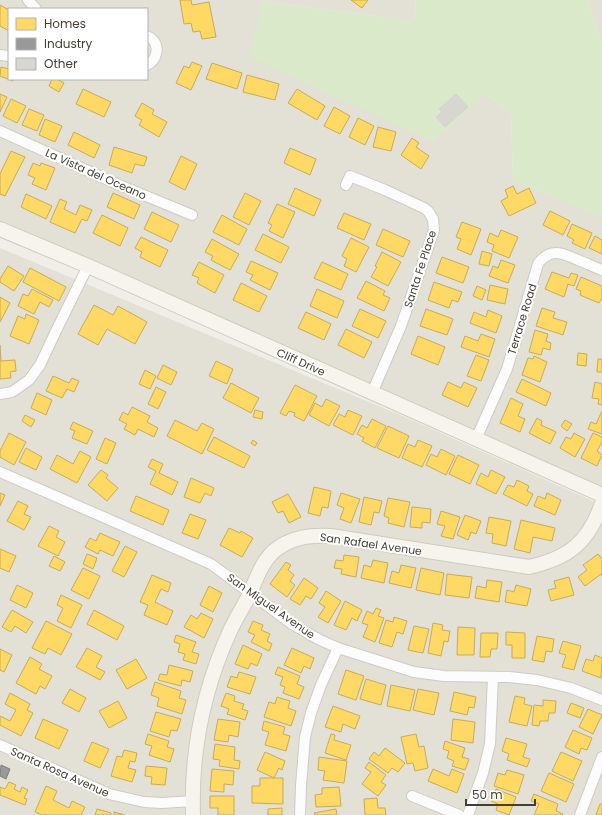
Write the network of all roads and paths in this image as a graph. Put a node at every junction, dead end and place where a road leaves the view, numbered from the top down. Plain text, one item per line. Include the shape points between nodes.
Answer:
1 (28, 0) edge
2 (35, 8) edge
3 (148, 37) edge
4 (148, 65) edge
5 (0, 131) edge
6 (346, 185) dead end
7 (192, 216) dead end
8 (0, 229) edge
9 (88, 266) junction
10 (602, 270) edge
11 (372, 393) junction
12 (0, 394) edge
13 (476, 439) junction
14 (0, 472) edge
15 (602, 495) edge
16 (602, 503) edge
17 (250, 593) junction
18 (338, 648) junction
19 (493, 677) junction
20 (602, 700) edge
21 (0, 745) edge
22 (602, 757) edge
23 (412, 796) dead end
24 (193, 808) edge
25 (300, 815) edge
26 (459, 815) edge
27 (468, 815) edge
28 (580, 815) edge

1 - 2 street
3 - 4 street via 153,40 156,53
5 - 7 street, La Vista del Oceano
6 - 11 street, Santa Fe Place via 350,176 385,190 424,208 431,215 434,224 401,326
8 - 9 main road, Cliff Drive
9 - 11 main road, Cliff Drive
9 - 12 street via 40,365 29,380 12,392
10 - 13 street, Terrace Road via 561,253 550,254 541,259 507,369
11 - 13 main road, Cliff Drive
13 - 15 main road, Cliff Drive
14 - 17 street, San Miguel Avenue via 211,564
16 - 17 main road, San Rafael Avenue via 590,531 580,542 569,552 543,564 529,567 331,536 308,536 288,542 273,553 257,574
17 - 18 street, San Miguel Avenue via 292,624
17 - 24 main road, San Rafael Avenue via 230,630 210,683 198,740
18 - 19 street, San Miguel Avenue via 414,672 444,676
18 - 25 street via 321,685 305,737
19 - 20 street, San Miguel Avenue via 550,682
19 - 27 street via 490,744 484,773
21 - 24 street, Santa Rosa Avenue via 102,792 144,802
22 - 28 street
23 - 26 street

